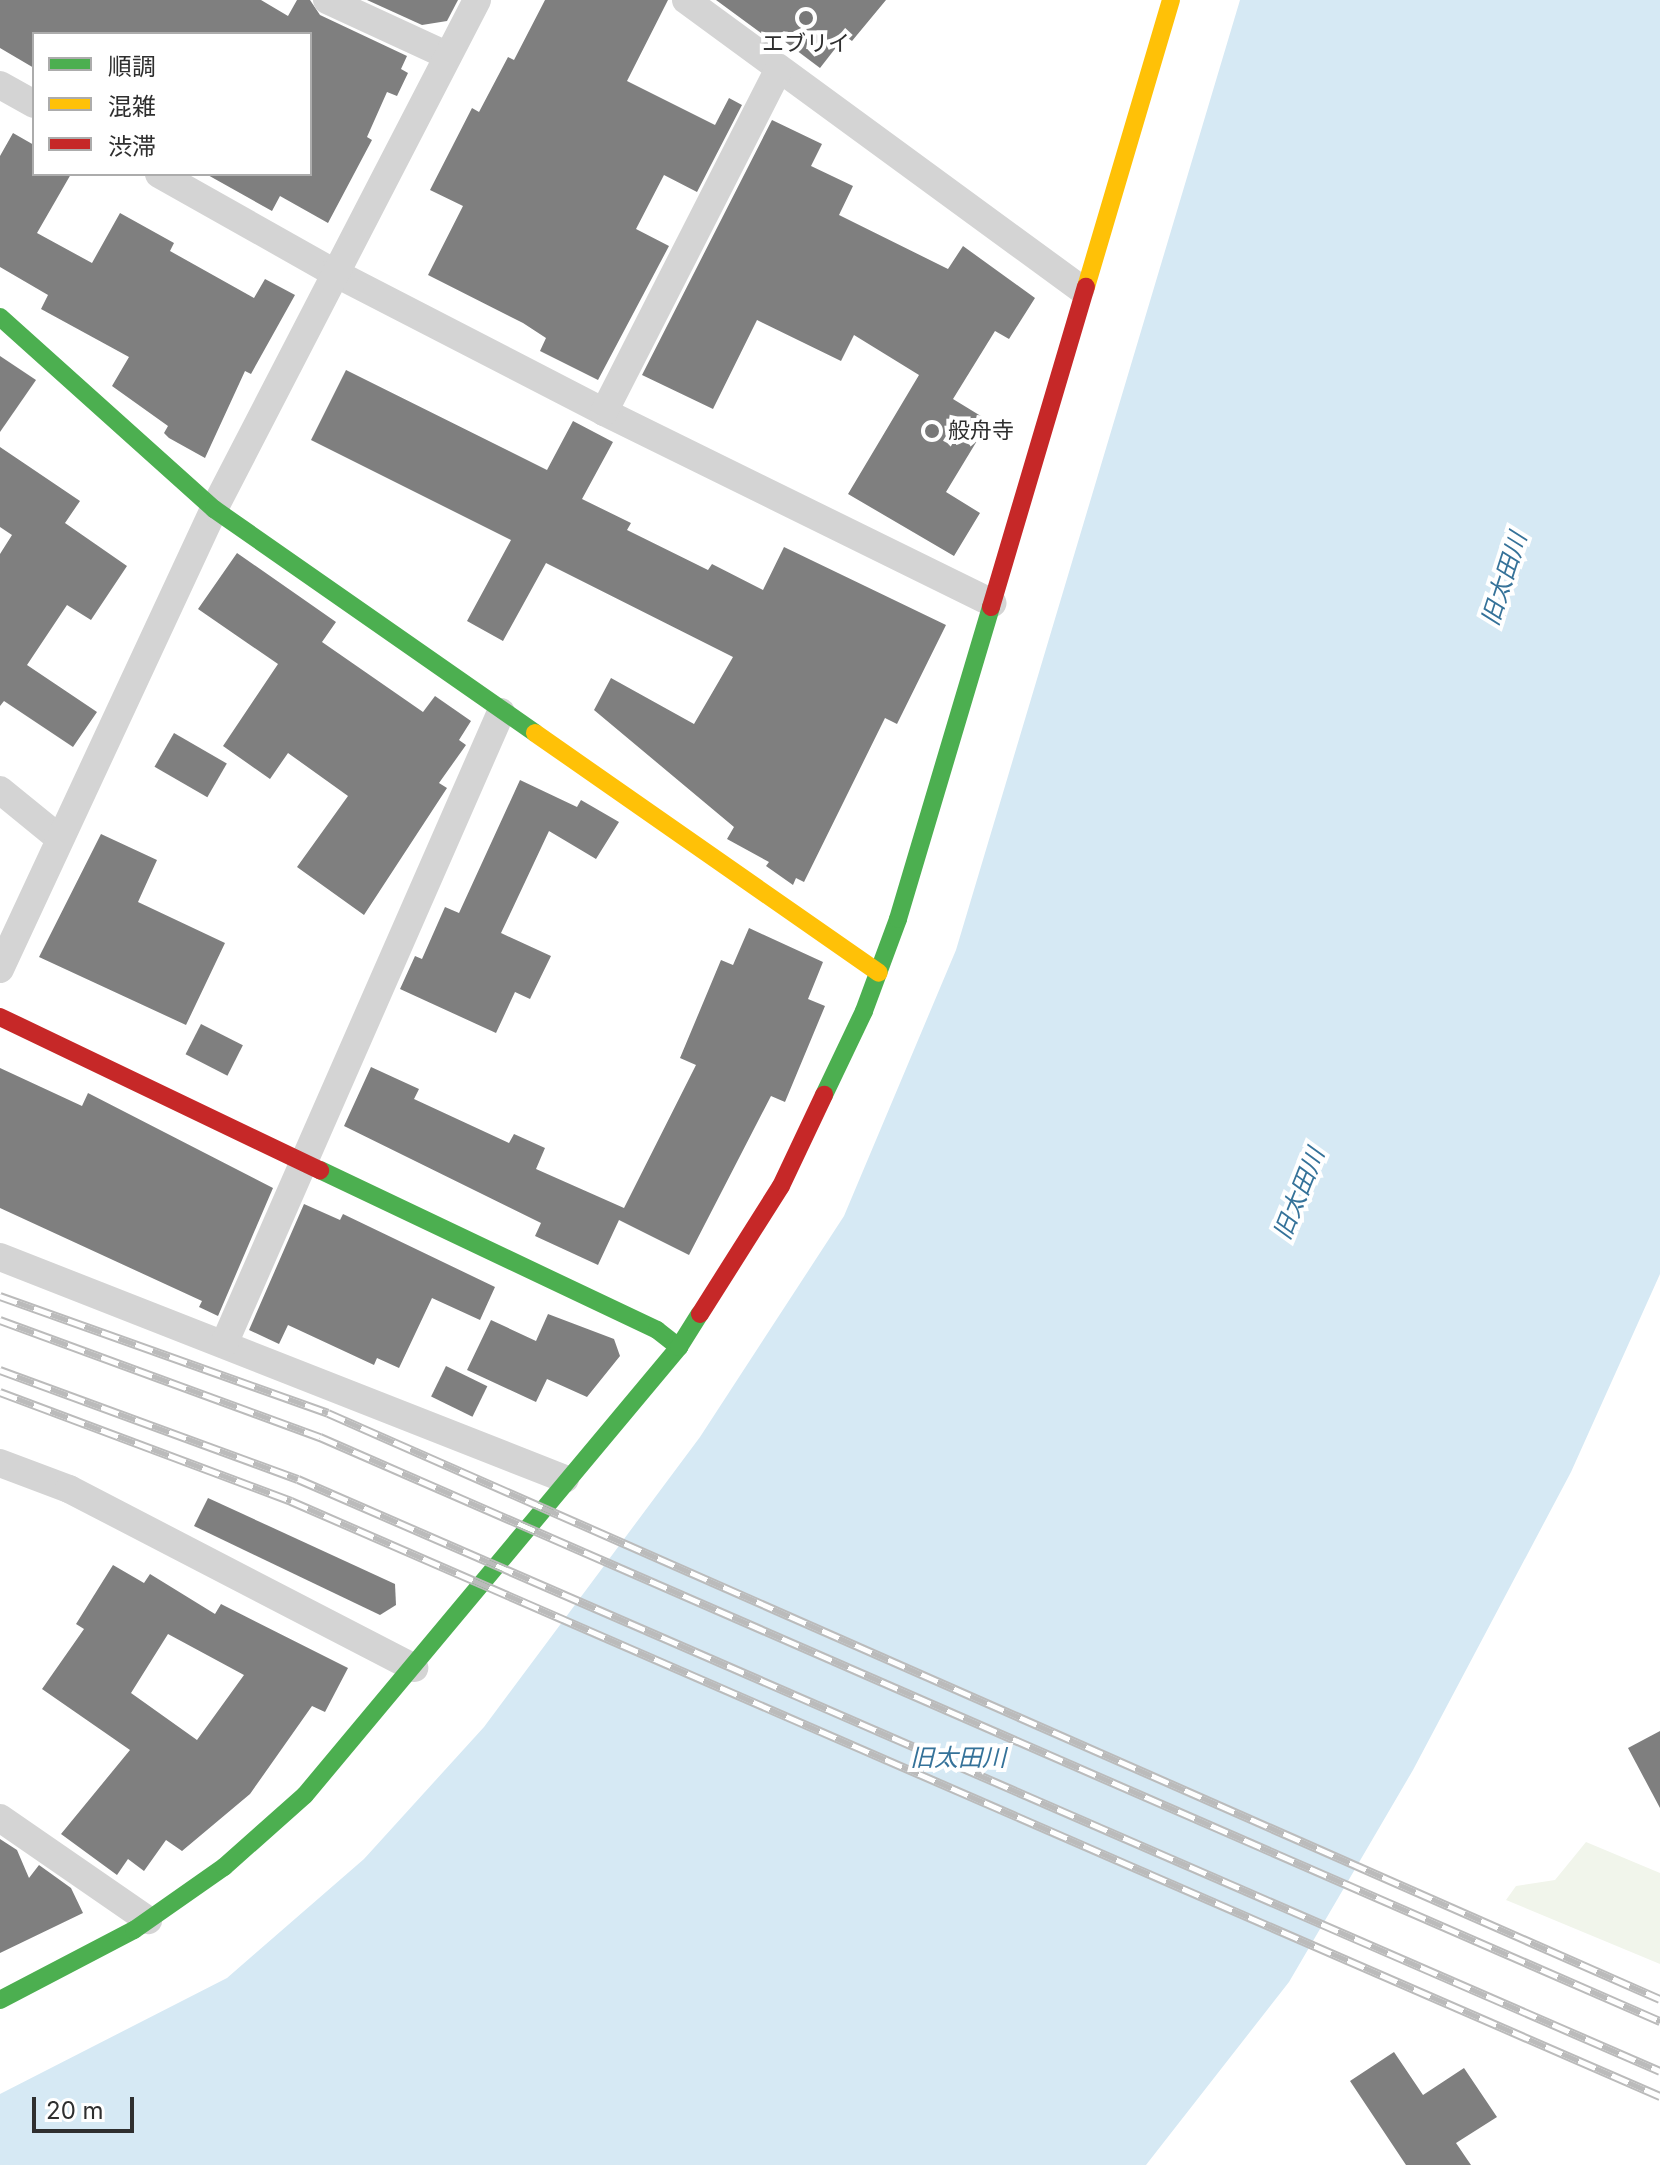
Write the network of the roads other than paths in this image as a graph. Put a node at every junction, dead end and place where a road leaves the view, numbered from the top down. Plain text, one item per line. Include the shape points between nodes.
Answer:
1 (327, 0) edge
2 (477, 0) edge
3 (686, 0) edge
4 (1171, 0) edge
5 (448, 56) junction
6 (779, 69) junction
7 (0, 85) edge
8 (32, 103) edge
9 (163, 176) edge
10 (333, 272) junction
11 (1081, 289) junction
12 (0, 317) edge
13 (604, 412) junction
14 (214, 509) junction
15 (993, 603) junction
16 (501, 712) junction
17 (0, 790) edge
18 (60, 839) junction
19 (0, 969) edge
20 (879, 973) junction
21 (0, 1017) edge
22 (307, 1160) junction
23 (0, 1257) edge
24 (224, 1344) junction
25 (679, 1347) junction
26 (0, 1463) edge
27 (565, 1479) junction
28 (414, 1668) junction
29 (0, 1818) edge
30 (148, 1920) junction
31 (0, 2000) edge

1 - 5 street
2 - 5 street
3 - 6 street
4 - 11 street
5 - 10 street
6 - 11 street
6 - 13 street
7 - 8 street
9 - 10 street
10 - 13 street
10 - 14 street
11 - 15 street
12 - 14 street
13 - 15 street
14 - 16 street
14 - 18 street
15 - 20 street
16 - 20 street
16 - 22 street
17 - 18 street
18 - 19 street
20 - 25 street via 781,1186
21 - 22 street
22 - 24 street
22 - 25 street via 657,1330
23 - 24 street
24 - 27 street
25 - 27 street
26 - 28 street via 69,1489
27 - 28 street
28 - 30 street via 305,1795 224,1867
29 - 30 street
30 - 31 street

